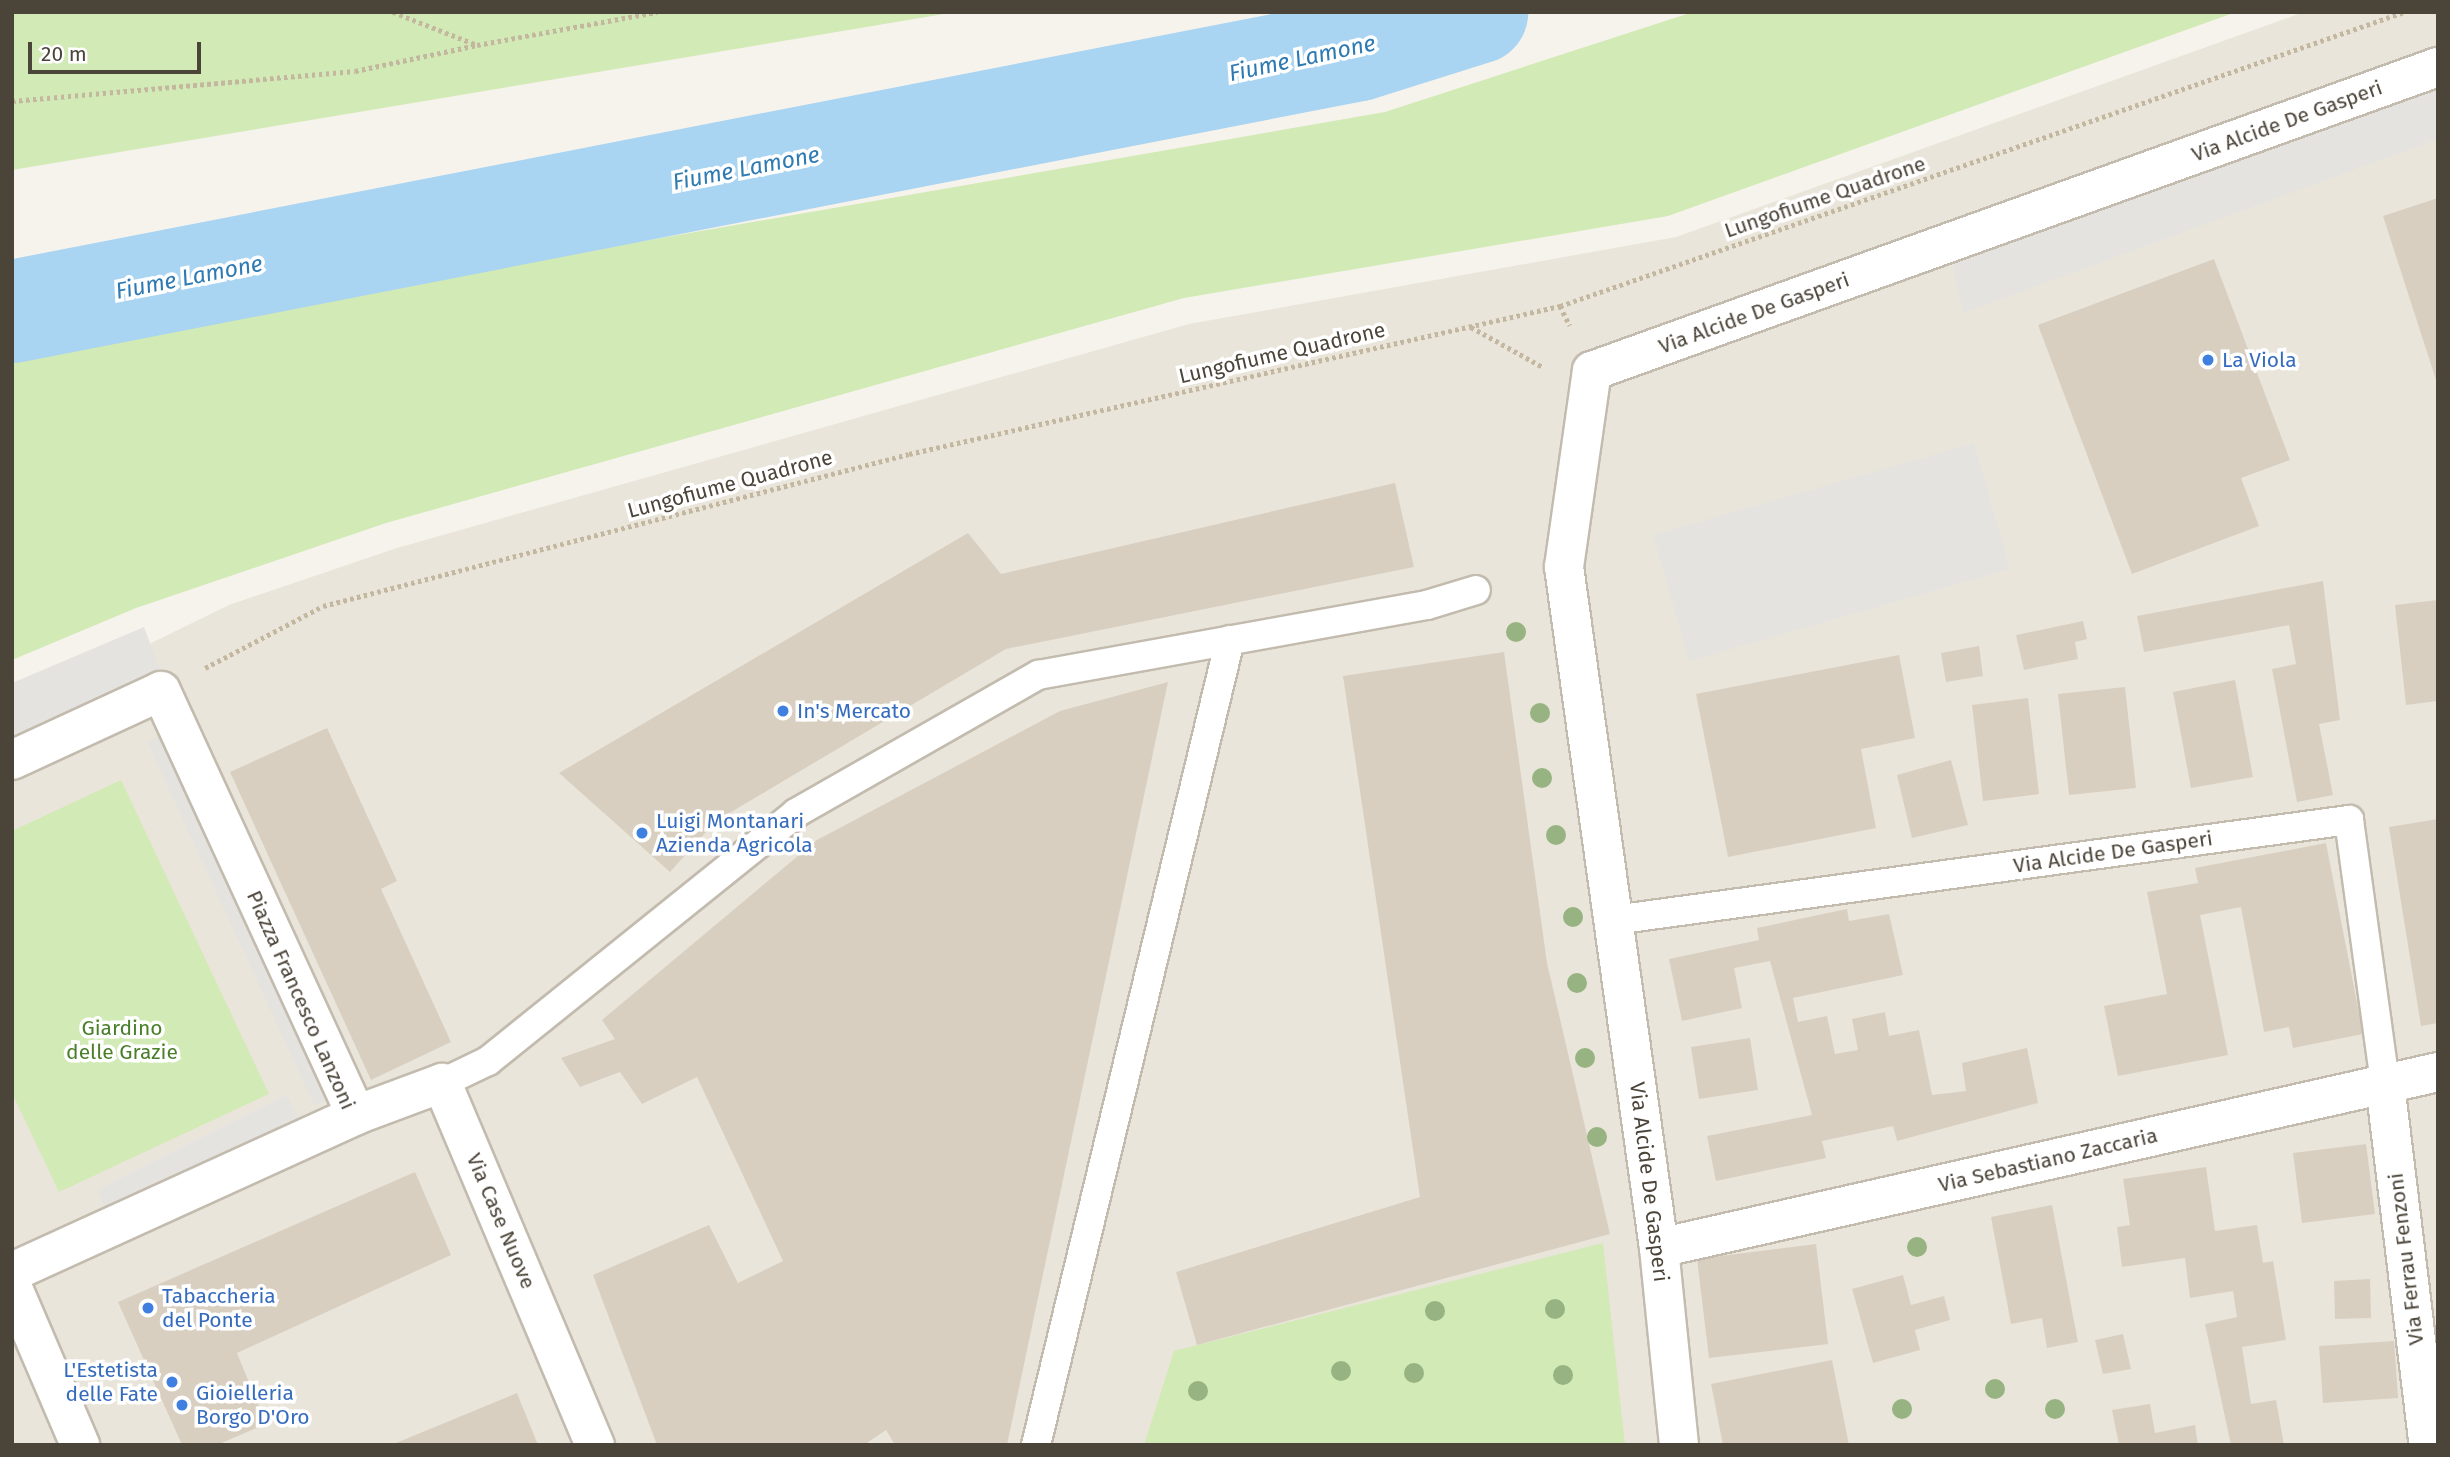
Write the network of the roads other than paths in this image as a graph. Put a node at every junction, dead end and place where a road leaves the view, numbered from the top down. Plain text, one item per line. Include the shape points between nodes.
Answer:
1 (2438, 67) edge
2 (1476, 590) dead end
3 (1230, 640) junction
4 (12, 760) edge
5 (1614, 920) junction
6 (2438, 1072) edge
7 (442, 1083) junction
8 (2385, 1084) junction
9 (356, 1115) junction
10 (1659, 1248) junction
11 (12, 1272) edge
12 (12, 1286) edge
13 (2431, 1437) edge
14 (80, 1445) edge
15 (595, 1445) edge
16 (1036, 1445) edge
17 (1679, 1445) edge

1 - 5 street, Via Alcide De Gasperi via 1590,381 1564,567
2 - 3 lane via 1427,605
3 - 7 lane via 1038,675 796,813 488,1062
3 - 16 lane
4 - 9 street, Piazza Francesco Lanzoni via 161,691
5 - 8 lane, Via Alcide De Gasperi via 2348,820
5 - 10 street, Via Alcide De Gasperi
6 - 8 street, Via Sebastiano Zaccaria
7 - 9 street
7 - 15 street, Via Case Nuove
8 - 10 street, Via Sebastiano Zaccaria
8 - 13 street, Via Ferrau Fenzoni
9 - 11 street, Piazza Francesco Lanzoni
10 - 17 street, Via Alcide De Gasperi
12 - 14 street

